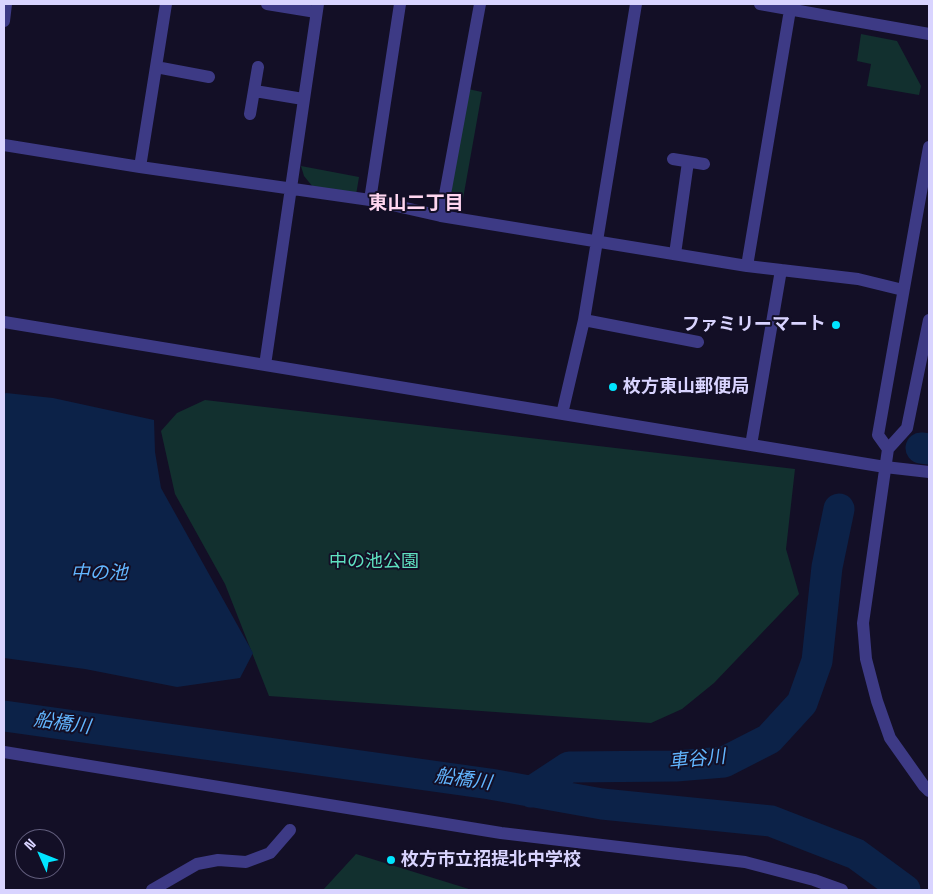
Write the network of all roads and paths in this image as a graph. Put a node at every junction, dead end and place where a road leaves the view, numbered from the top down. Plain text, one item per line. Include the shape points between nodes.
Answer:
1 (6, 4) edge
2 (166, 4) edge
3 (267, 4) edge
4 (400, 4) edge
5 (480, 4) edge
6 (636, 4) edge
7 (760, 4) edge
8 (791, 6) edge
9 (317, 8) edge
10 (4, 21) edge
11 (929, 34) edge
12 (156, 67) junction
13 (258, 67) dead end
14 (209, 77) dead end
15 (255, 91) junction
16 (304, 99) junction
17 (250, 114) dead end
18 (4, 145) edge
19 (929, 147) edge
20 (673, 159) dead end
21 (688, 162) junction
22 (704, 164) dead end
23 (140, 167) junction
24 (290, 189) junction
25 (370, 200) junction
26 (441, 216) junction
27 (596, 242) junction
28 (675, 254) junction
29 (747, 266) junction
30 (781, 270) junction
31 (903, 290) junction
32 (584, 320) junction
33 (929, 320) edge
34 (4, 322) edge
35 (698, 342) dead end
36 (265, 365) junction
37 (562, 414) junction
38 (750, 445) junction
39 (888, 449) junction
40 (885, 466) junction
41 (929, 472) edge
42 (4, 752) edge
43 (929, 791) edge
44 (290, 830) dead end
45 (152, 890) edge
46 (842, 890) edge

1 - 10 street
2 - 12 street
3 - 9 street
4 - 25 street
5 - 26 street
6 - 27 street
7 - 8 street
8 - 11 street
8 - 29 street
9 - 16 street
12 - 14 street
12 - 23 street
13 - 15 street
15 - 16 street
15 - 17 street
16 - 24 street
18 - 23 street
19 - 31 street
20 - 21 street
21 - 22 street
21 - 28 street
23 - 24 street
24 - 25 street
24 - 36 street
25 - 26 street
26 - 27 street
27 - 28 street
27 - 32 street
28 - 29 street
29 - 30 street
30 - 31 street via 858,279
30 - 38 street
31 - 39 street via 878,435
32 - 35 street
32 - 37 street
33 - 39 street via 907,428
34 - 36 street
36 - 37 street
37 - 38 street
38 - 40 street
39 - 40 street
40 - 41 street
40 - 43 street via 863,623 866,659 876,701 890,738
42 - 46 street via 501,833 745,862
44 - 45 street via 270,853 246,862 218,860 197,864

